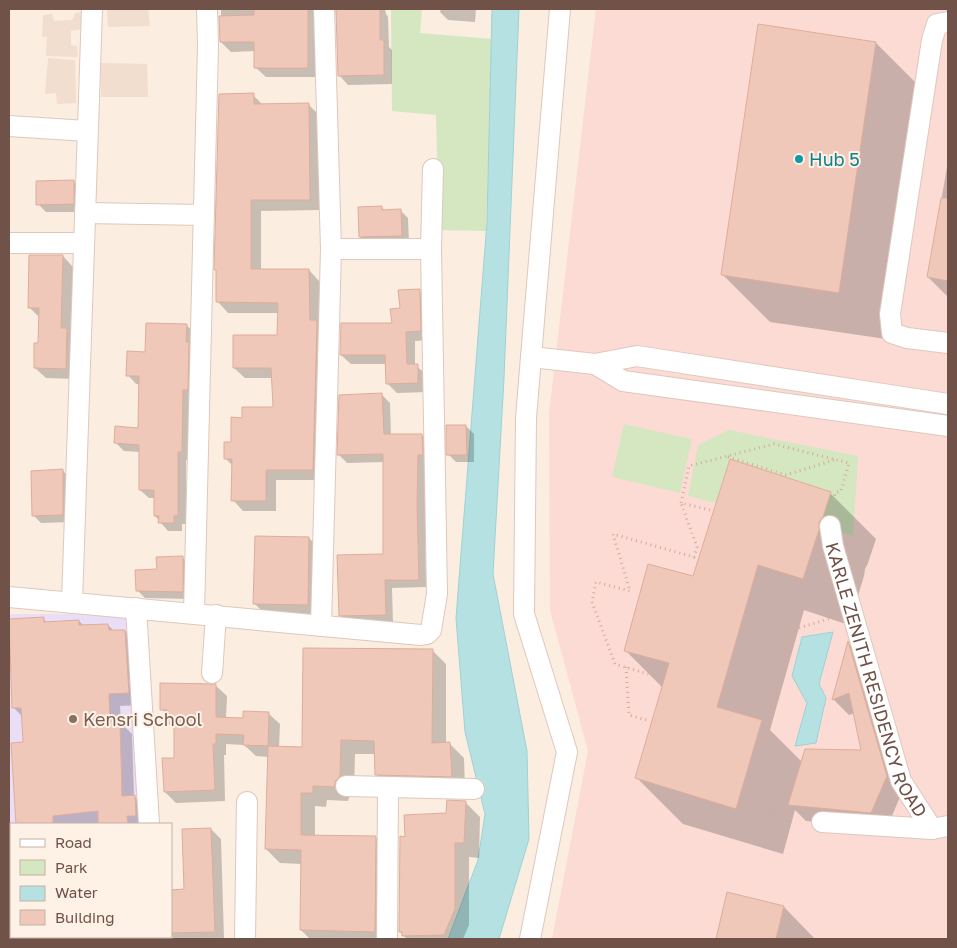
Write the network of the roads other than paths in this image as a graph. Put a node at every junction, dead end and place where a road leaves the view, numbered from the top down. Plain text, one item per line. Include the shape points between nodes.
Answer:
1 (92, 9) edge
2 (207, 9) edge
3 (324, 9) edge
4 (560, 9) edge
5 (948, 22) edge
6 (9, 126) edge
7 (87, 131) junction
8 (433, 169) dead end
9 (85, 213) junction
10 (204, 215) junction
11 (9, 243) edge
12 (84, 243) junction
13 (331, 249) junction
14 (431, 250) junction
15 (948, 342) edge
16 (531, 357) junction
17 (596, 364) junction
18 (948, 404) edge
19 (948, 426) edge
20 (830, 526) road end
21 (9, 597) edge
22 (72, 603) junction
23 (136, 608) junction
24 (194, 613) junction
25 (216, 615) junction
26 (322, 626) junction
27 (212, 673) dead end
28 (346, 786) dead end
29 (388, 787) junction
30 (474, 789) dead end
31 (247, 802) dead end
32 (822, 822) dead end
33 (149, 823) edge
34 (940, 828) edge
35 (245, 939) edge
36 (387, 939) edge
37 (530, 939) edge

1 - 7 street
2 - 10 street
3 - 13 street
4 - 16 street
5 - 15 street via 937,24 932,40 890,314 892,333 907,338
6 - 7 street
7 - 9 street
8 - 14 street
9 - 10 street
9 - 12 street
10 - 24 street
11 - 12 street
12 - 22 street
13 - 14 street
13 - 26 street
14 - 26 street via 437,594 434,624 427,634 421,635
16 - 17 street
16 - 37 street via 526,418 524,614 567,752
17 - 18 street via 637,356
17 - 19 street via 623,381
20 - 34 street, KARLE ZENITH RESIDENCY ROAD via 901,781
21 - 22 street
22 - 23 street
23 - 24 street
23 - 33 street
24 - 25 street
25 - 26 street
25 - 27 street
28 - 29 street
29 - 30 street
29 - 36 street
31 - 35 street
32 - 34 street, KARLE ZENITH RESIDENCY ROAD

